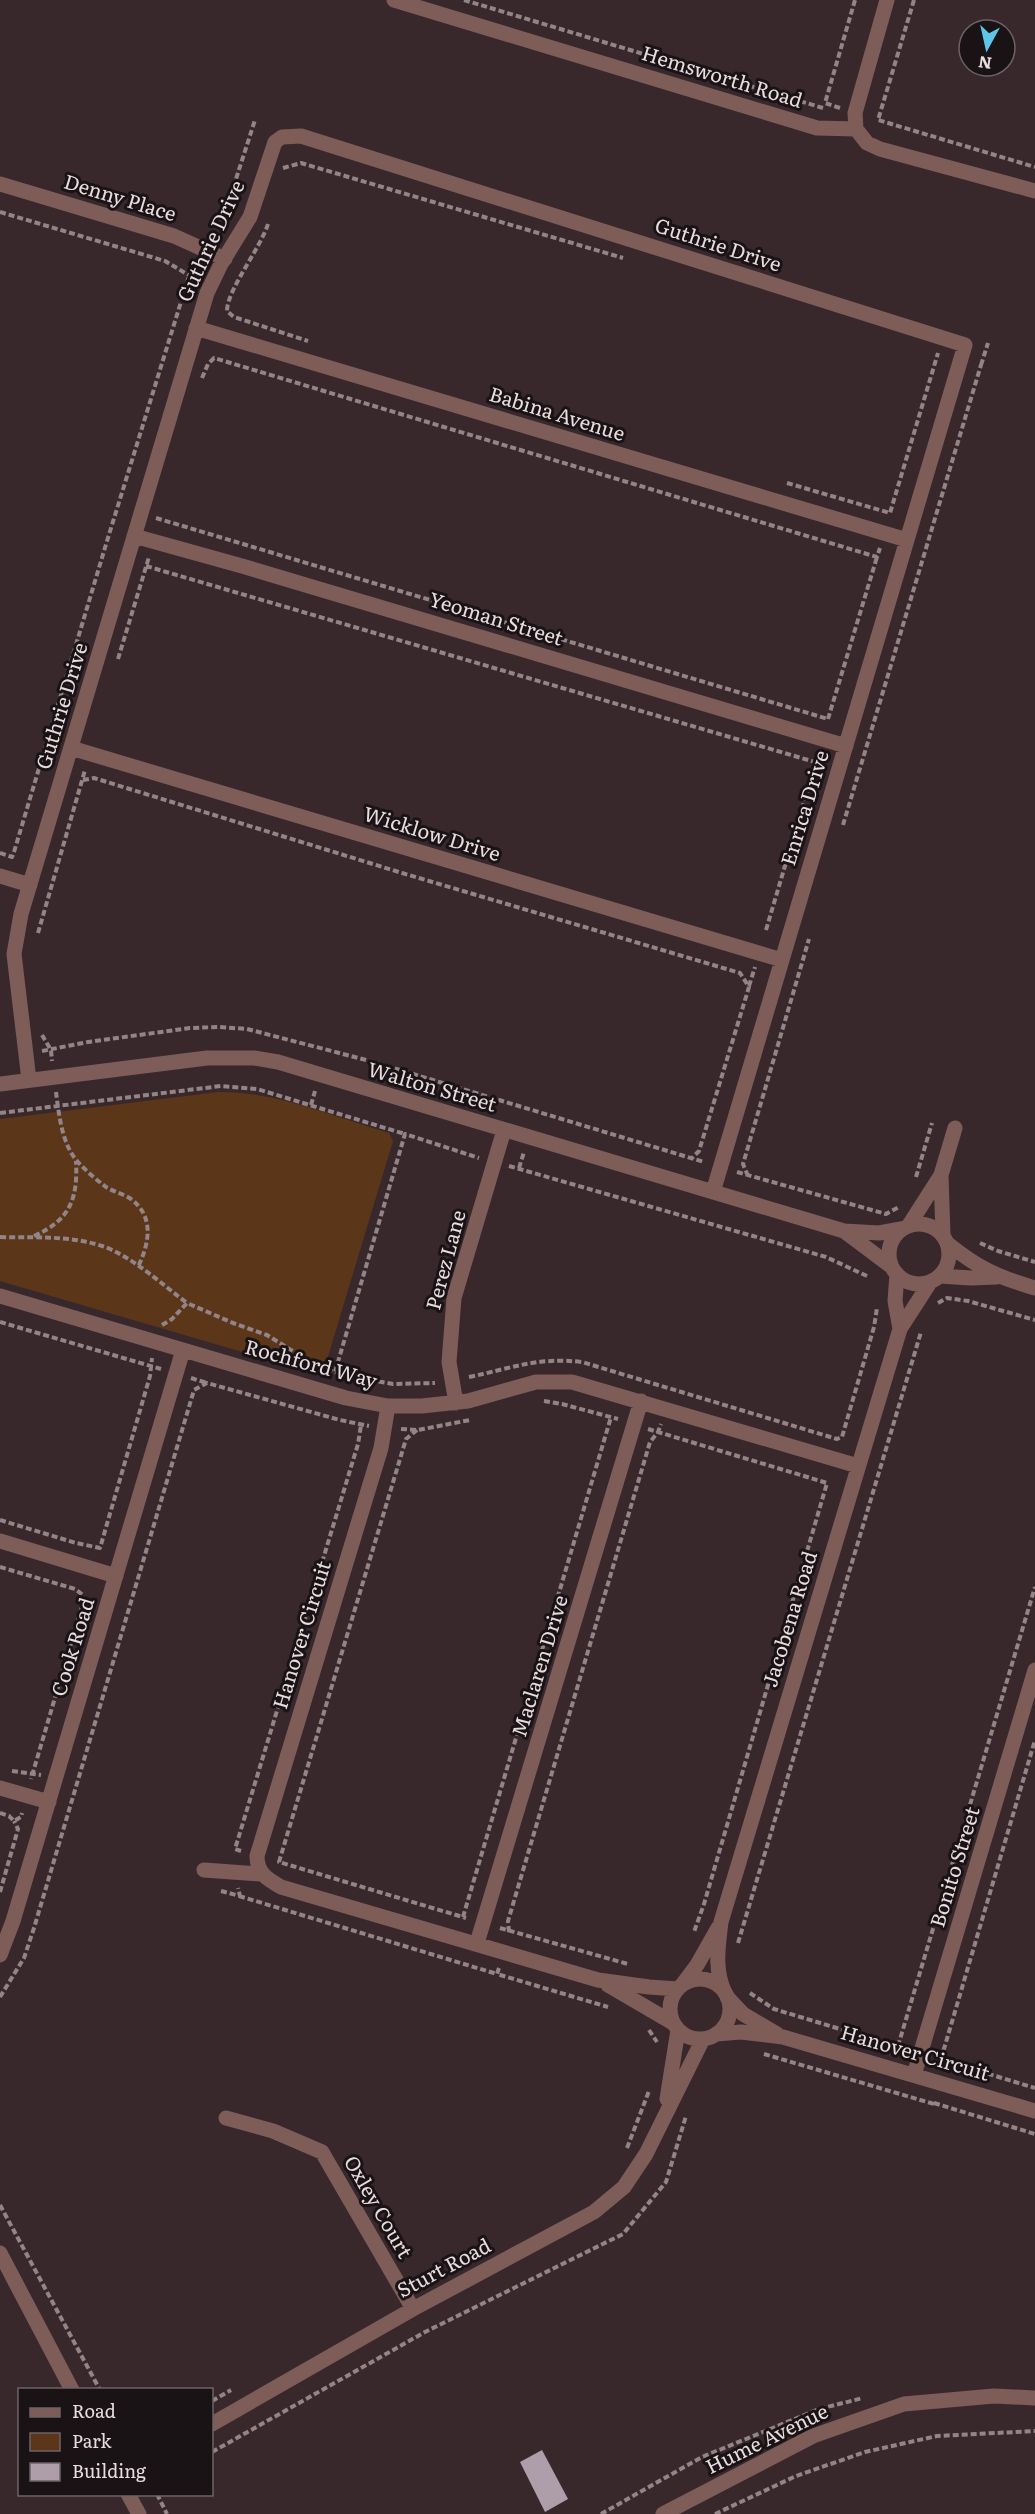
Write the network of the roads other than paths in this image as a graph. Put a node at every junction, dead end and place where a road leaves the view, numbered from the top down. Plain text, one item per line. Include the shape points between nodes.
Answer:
1 (394, 0) edge
2 (887, 0) edge
3 (856, 129) junction
4 (0, 184) edge
5 (1035, 191) edge
6 (225, 259) junction
7 (196, 328) junction
8 (938, 436) joint
9 (134, 536) junction
10 (907, 540) junction
11 (846, 746) junction
12 (71, 748) junction
13 (0, 876) edge
14 (30, 885) junction
15 (782, 960) junction
16 (29, 1080) junction
17 (0, 1083) edge
18 (955, 1128) dead end
19 (504, 1130) junction
20 (941, 1175) junction
21 (713, 1192) junction
22 (905, 1227) junction
23 (844, 1231) junction
24 (945, 1239) junction
25 (895, 1271) junction
26 (997, 1277) junction
27 (935, 1278) junction
28 (1035, 1288) edge
29 (0, 1296) edge
30 (900, 1329) junction
31 (183, 1350) junction
32 (641, 1401) junction
33 (456, 1403) junction
34 (388, 1406) junction
35 (858, 1466) junction
36 (0, 1541) edge
37 (116, 1576) junction
38 (1035, 1670) edge
39 (0, 1788) edge
40 (49, 1802) junction
41 (204, 1869) dead end
42 (261, 1874) junction
43 (721, 1922) junction
44 (477, 1943) junction
45 (0, 1955) edge
46 (598, 1980) junction
47 (680, 1987) junction
48 (726, 1995) junction
49 (676, 2026) junction
50 (710, 2036) junction
51 (783, 2037) junction
52 (914, 2075) junction
53 (1035, 2110) edge
54 (664, 2117) junction
55 (226, 2118) dead end
56 (0, 2253) edge
57 (413, 2309) junction
58 (71, 2388) edge
59 (1035, 2398) edge
60 (213, 2423) edge
61 (129, 2496) edge
62 (139, 2514) edge
63 (663, 2514) edge

1 - 3 street, Hemsworth Road via 817,128
2 - 3 street via 855,113
3 - 5 street via 867,143 880,149
4 - 6 street, Denny Place via 174,236
6 - 7 street, Guthrie Drive via 207,293
6 - 8 street, Guthrie Drive via 250,217 275,142 282,137 300,136 965,345
7 - 9 street, Guthrie Drive
7 - 10 street, Babina Avenue
8 - 10 street, Enrica Drive
9 - 11 street, Yeoman Street
9 - 12 street, Guthrie Drive
10 - 11 street, Enrica Drive
11 - 15 street, Enrica Drive
12 - 14 street, Guthrie Drive
12 - 15 street, Wicklow Drive
13 - 14 street
14 - 16 street, Guthrie Drive via 14,954
15 - 21 street, Enrica Drive
16 - 17 street, Walton Street
16 - 19 street, Walton Street via 207,1058 254,1058
18 - 20 street
19 - 21 street, Walton Street
19 - 33 street, Perez Lane via 454,1298 449,1339
20 - 22 street
20 - 24 street
21 - 23 street, Walton Street
22 - 23 street, Walton Street via 879,1233
22 - 24 street via 927,1225
22 - 25 street via 891,1243 889,1259
23 - 25 street, Walton Street
24 - 26 street
24 - 27 street via 948,1261
25 - 27 street via 914,1283
25 - 30 street, Jacobena Road
26 - 27 street
26 - 28 street
27 - 30 street, Jacobena Road
29 - 31 street, Rochford Way
30 - 35 street, Jacobena Road
31 - 34 street, Rochford Way via 346,1398
31 - 37 street, Cook Road
32 - 33 street, Rochford Way via 588,1385 554,1380
32 - 35 street, Rochford Way
32 - 44 street, Maclaren Drive
33 - 34 street, Rochford Way
34 - 42 street, Hanover Circuit via 381,1448 257,1856
35 - 43 street, Jacobena Road
36 - 37 street
37 - 40 street, Cook Road
38 - 52 street, Bonito Street
39 - 40 street
40 - 45 street, Cook Road
41 - 42 street
42 - 44 street via 282,1887
43 - 47 street, Jacobena Road
43 - 48 street, Jacobena Road via 717,1965
44 - 46 street
46 - 47 street via 649,1988
46 - 49 street
47 - 48 street via 699,1979 708,1980
47 - 49 street via 670,2006
48 - 50 street via 729,2016 725,2025
48 - 51 street via 743,2014
49 - 50 street via 694,2039
49 - 54 street, Sturt Road
50 - 51 street via 741,2032
50 - 54 street, Sturt Road
51 - 52 street, Hanover Circuit
52 - 53 street, Hanover Circuit
54 - 57 street, Sturt Road via 624,2187 594,2212
55 - 57 street, Oxley Court via 273,2131 322,2152
56 - 58 street
57 - 60 street, Sturt Road
59 - 63 street, Hume Avenue via 994,2396 904,2404 813,2436
61 - 62 street

